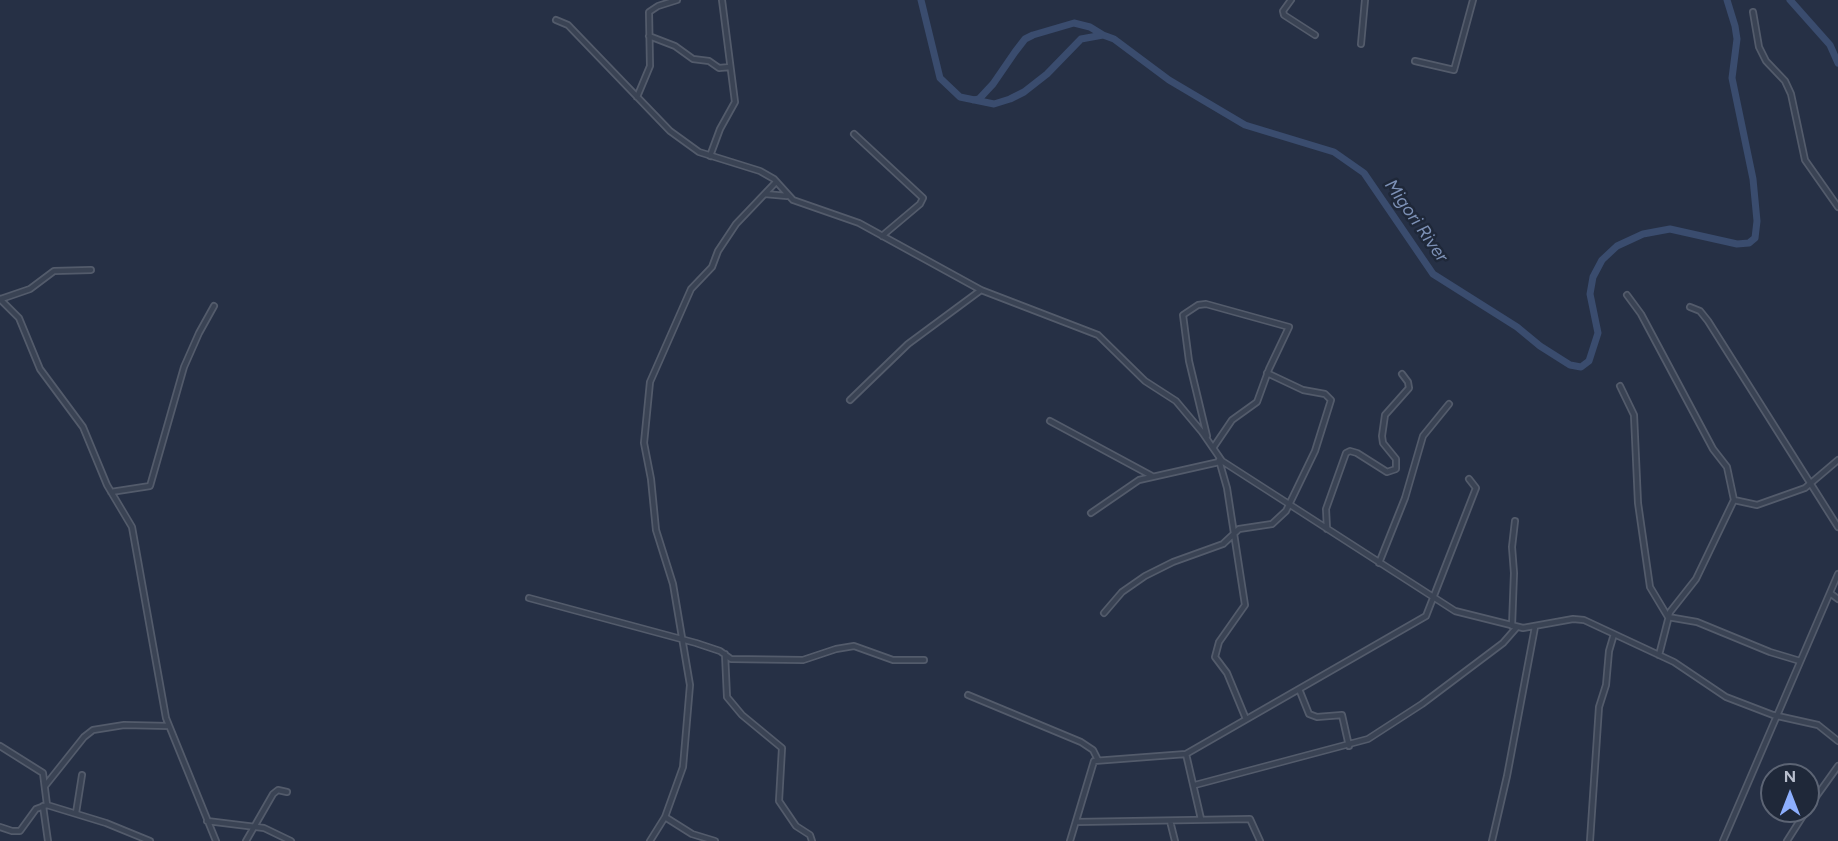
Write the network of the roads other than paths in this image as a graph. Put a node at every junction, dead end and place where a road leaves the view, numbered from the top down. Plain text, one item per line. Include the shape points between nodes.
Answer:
1 (676, 0) edge
2 (722, 0) edge
3 (1291, 0) edge
4 (1365, 0) edge
5 (1473, 0) edge
6 (1753, 12) dead end
7 (556, 20) dead end
8 (649, 36) junction
9 (1315, 36) dead end
10 (1361, 44) dead end
11 (1415, 61) dead end
12 (730, 67) junction
13 (637, 97) junction
14 (854, 135) dead end
15 (710, 156) junction
16 (776, 182) junction
17 (765, 194) junction
18 (787, 196) junction
19 (1838, 207) edge
20 (882, 236) junction
21 (91, 270) dead end
22 (981, 290) junction
23 (1627, 295) dead end
24 (1, 299) edge
25 (214, 306) dead end
26 (1690, 307) dead end
27 (1267, 373) junction
28 (1402, 374) dead end
29 (1620, 386) dead end
30 (850, 400) dead end
31 (1449, 404) dead end
32 (1050, 421) dead end
33 (1207, 438) junction
34 (1213, 448) junction
35 (1217, 455) junction
36 (1838, 460) edge
37 (1219, 462) junction
38 (1152, 476) junction
39 (1469, 479) dead end
40 (1810, 484) junction
41 (111, 492) junction
42 (1734, 500) junction
43 (1289, 506) junction
44 (1091, 513) dead end
45 (1515, 521) dead end
46 (1838, 527) edge
47 (1327, 529) junction
48 (1233, 534) junction
49 (1379, 563) junction
50 (1838, 574) edge
51 (1830, 593) junction
52 (529, 598) dead end
53 (1435, 599) junction
54 (1838, 599) edge
55 (1104, 613) dead end
56 (1668, 616) junction
57 (1515, 627) junction
58 (1535, 627) junction
59 (1614, 634) junction
60 (683, 640) junction
61 (725, 654) junction
62 (1659, 656) junction
63 (924, 660) dead end
64 (1800, 661) junction
65 (1299, 689) junction
66 (968, 695) dead end
67 (1778, 715) junction
68 (1246, 719) junction
69 (169, 726) junction
70 (1838, 741) edge
71 (0, 746) edge
72 (1349, 746) junction
73 (1186, 754) junction
74 (1098, 760) junction
75 (1838, 766) edge
76 (82, 775) dead end
77 (1195, 785) junction
78 (45, 786) junction
79 (1820, 791) edge
80 (287, 792) dead end
81 (45, 805) junction
82 (76, 813) junction
83 (665, 817) junction
84 (1201, 819) junction
85 (207, 821) junction
86 (1170, 821) junction
87 (1076, 822) junction
88 (1798, 823) edge
89 (0, 827) edge
90 (256, 827) junction
91 (48, 841) edge
92 (150, 841) edge
93 (216, 841) edge
94 (246, 841) edge
95 (291, 841) edge
96 (650, 841) edge
97 (716, 841) edge
98 (812, 841) edge
99 (1070, 841) edge
100 (1175, 841) edge
101 (1260, 841) edge
102 (1492, 841) edge
103 (1590, 841) edge
104 (1723, 841) edge
105 (1787, 841) edge

1 - 8 street via 650,10
2 - 12 street
3 - 9 street via 1284,15
4 - 10 street
5 - 11 street via 1454,70
6 - 19 street via 1759,47 1791,94 1805,160
7 - 13 street via 568,25
8 - 12 street via 675,46 693,59 709,61 719,68
8 - 13 street via 650,66
12 - 15 street via 735,102
13 - 15 street via 670,131
14 - 20 street via 924,198
15 - 16 street via 760,171
16 - 17 street
16 - 18 street
17 - 18 street
17 - 60 street via 737,222 712,267 691,289 650,382 644,443 656,530 672,578
18 - 20 street via 859,223
20 - 22 street
21 - 24 street via 54,271 30,289
22 - 30 street via 908,344
22 - 33 street via 1098,335 1145,381 1176,401
23 - 42 street via 1727,467
24 - 41 street via 19,318 43,375 83,427
25 - 41 street via 182,376 150,486
26 - 40 street via 1708,321
27 - 33 street via 1288,327 1206,304 1186,313 1183,319 1189,361
27 - 34 street via 1256,404 1232,420
27 - 43 street via 1332,400 1315,451
28 - 47 street via 1409,388 1385,415 1382,436 1396,459 1396,469 1387,472 1354,451 1346,453 1326,510
29 - 56 street via 1634,415 1638,512 1650,587
31 - 49 street via 1423,436 1405,498
32 - 38 street
33 - 34 street
34 - 35 street
35 - 37 street
35 - 43 street
36 - 40 street
37 - 38 street
37 - 48 street
38 - 44 street via 1127,486
39 - 53 street via 1476,488
40 - 42 street via 1757,505
40 - 46 street
41 - 69 street via 134,532
42 - 56 street via 1696,579
43 - 47 street
43 - 48 street via 1272,524 1239,529
45 - 57 street
47 - 49 street
48 - 55 street via 1222,544 1165,565 1136,581
48 - 68 street via 1245,605 1220,639 1215,656 1227,673
49 - 53 street
50 - 51 street
51 - 54 street
51 - 64 street
52 - 60 street
53 - 57 street via 1466,616
53 - 65 street via 1422,619
56 - 62 street
56 - 64 street via 1697,622
57 - 58 street
57 - 72 street via 1503,643 1401,720
58 - 59 street via 1578,619
58 - 102 street
59 - 62 street
59 - 103 street via 1599,707
60 - 61 street
60 - 83 street via 690,680 686,746
61 - 63 street via 735,659 803,660 854,646 893,660
61 - 98 street via 727,697 783,751 779,801
62 - 67 street via 1726,697
64 - 67 street
65 - 68 street
65 - 72 street via 1309,714 1342,716
66 - 74 street via 1081,742 1093,750
67 - 70 street via 1818,725
67 - 104 street
68 - 73 street
69 - 78 street via 124,725 93,730
69 - 85 street
71 - 78 street via 41,771
72 - 77 street
73 - 74 street
73 - 77 street
74 - 87 street via 1091,765
75 - 79 street
76 - 82 street
77 - 84 street
78 - 81 street
80 - 90 street via 278,790 273,794
81 - 82 street
81 - 89 street via 36,809 20,831
81 - 91 street
82 - 92 street
83 - 96 street
83 - 97 street via 692,834
84 - 86 street
84 - 101 street via 1250,819
85 - 90 street
85 - 93 street
86 - 87 street
86 - 100 street
87 - 99 street
88 - 105 street
90 - 94 street
90 - 95 street

